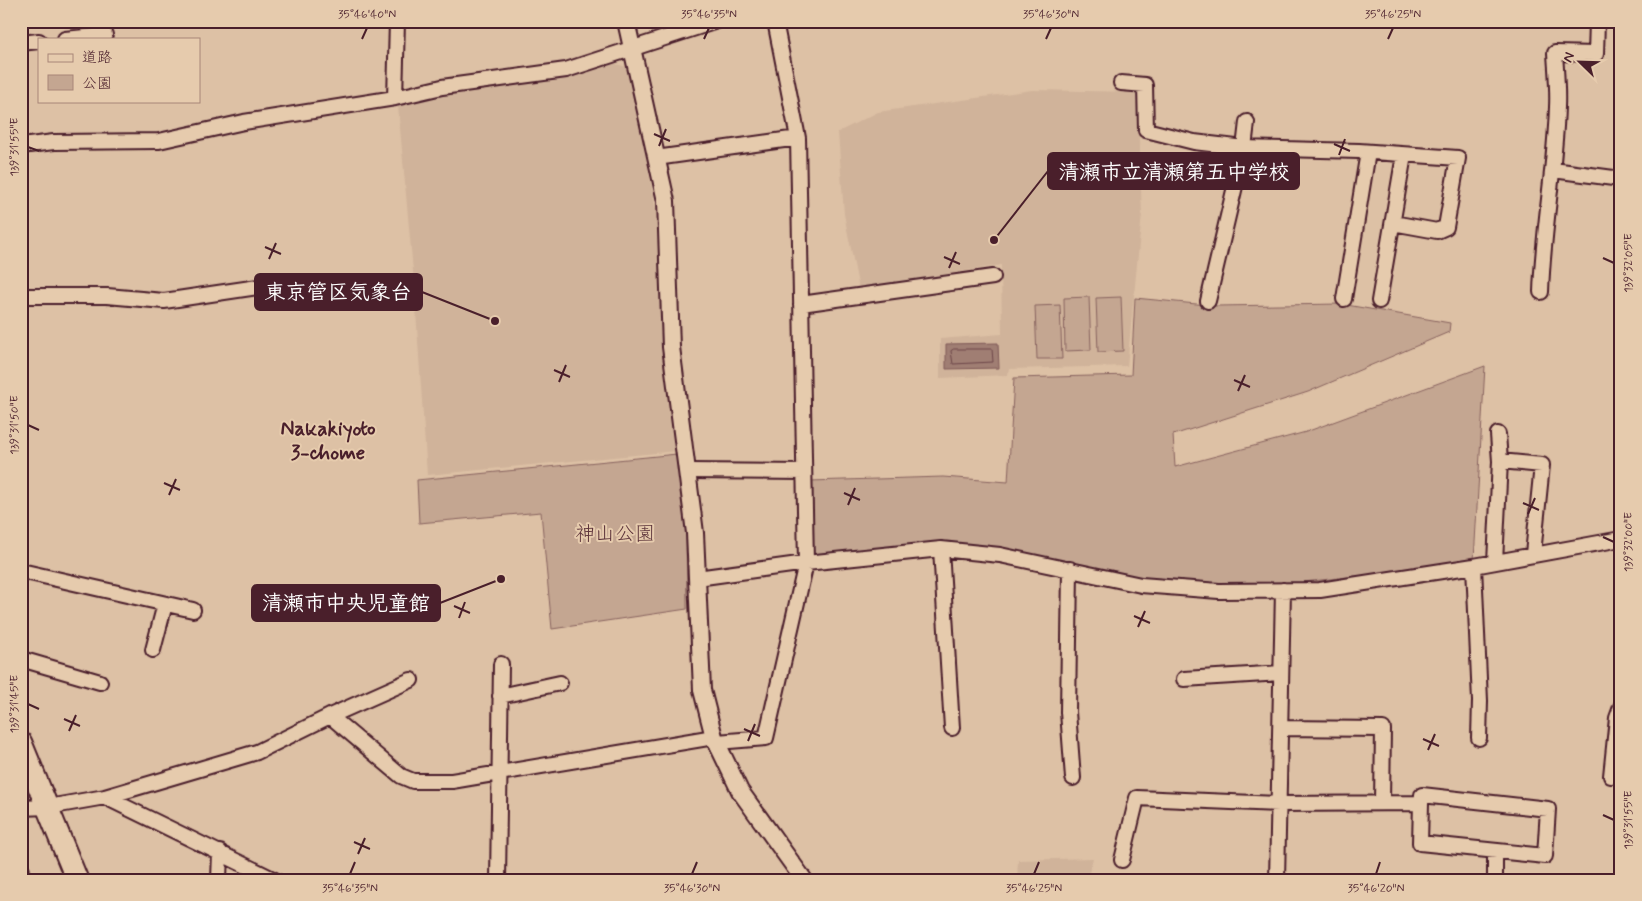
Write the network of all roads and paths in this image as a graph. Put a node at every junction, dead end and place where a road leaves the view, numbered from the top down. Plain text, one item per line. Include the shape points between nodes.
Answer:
1 (397, 21) edge
2 (626, 21) edge
3 (717, 21) edge
4 (775, 21) edge
5 (1597, 21) edge
6 (105, 35) dead end
7 (75, 38) edge
8 (38, 41) edge
9 (21, 43) edge
10 (634, 46) junction
11 (1121, 83) dead end
12 (395, 98) junction
13 (1247, 122) dead end
14 (798, 138) junction
15 (21, 146) edge
16 (1244, 148) junction
17 (1368, 152) junction
18 (1404, 155) junction
19 (656, 158) junction
20 (1553, 170) junction
21 (1621, 180) edge
22 (1393, 223) junction
23 (994, 277) dead end
24 (306, 286) dead end
25 (1541, 292) dead end
26 (21, 296) edge
27 (1344, 299) dead end
28 (1208, 301) dead end
29 (1379, 301) dead end
30 (801, 304) junction
31 (1498, 434) dead end
32 (1500, 461) junction
33 (689, 472) junction
34 (804, 472) junction
35 (1621, 539) edge
36 (941, 549) junction
37 (1534, 554) junction
38 (1495, 562) junction
39 (806, 563) junction
40 (1474, 566) junction
41 (1070, 568) junction
42 (21, 571) edge
43 (697, 578) junction
44 (1283, 590) junction
45 (164, 604) junction
46 (193, 610) dead end
47 (153, 650) dead end
48 (21, 659) edge
49 (501, 664) dead end
50 (1281, 673) junction
51 (1184, 679) dead end
52 (411, 680) dead end
53 (100, 682) dead end
54 (560, 683) dead end
55 (500, 696) junction
56 (1621, 707) edge
57 (330, 716) junction
58 (952, 728) dead end
59 (1280, 728) junction
60 (1479, 738) dead end
61 (716, 739) junction
62 (21, 743) edge
63 (499, 773) junction
64 (1621, 775) edge
65 (1073, 778) dead end
66 (105, 797) junction
67 (1382, 802) junction
68 (1421, 803) junction
69 (1279, 804) junction
70 (48, 806) junction
71 (21, 808) edge
72 (1495, 850) junction
73 (220, 852) junction
74 (1122, 860) dead end
75 (21, 868) edge
76 (25, 880) edge
77 (77, 880) edge
78 (219, 880) edge
79 (275, 880) edge
80 (498, 880) edge
81 (804, 880) edge
82 (1277, 880) edge
83 (1495, 880) edge

1 - 12 street
2 - 10 street
3 - 10 street
4 - 14 street
5 - 20 street via 1596,54 1556,53 1558,106
6 - 7 street
8 - 9 street
10 - 12 street via 566,70 442,87
10 - 19 street
11 - 16 street via 1144,85 1146,130 1194,142
12 - 15 street via 244,122 159,141 54,142
13 - 16 street
14 - 19 street
14 - 30 street
16 - 17 street
16 - 28 street
17 - 18 street
17 - 27 street
18 - 22 street
18 - 22 street via 1458,158 1446,227 1437,231
19 - 33 street via 666,201 671,347
20 - 21 street
20 - 25 street via 1542,247
22 - 29 street
23 - 30 street
24 - 26 street via 265,286 164,301 107,296
30 - 34 street
31 - 32 street
32 - 37 street via 1542,465
32 - 38 street
33 - 34 street
33 - 43 street
34 - 39 street
35 - 37 street
36 - 39 street
36 - 41 street via 1000,555
36 - 58 street
37 - 38 street
38 - 40 street
39 - 43 street
39 - 61 street via 766,738
40 - 44 street via 1320,590
40 - 60 street
41 - 44 street via 1141,585 1218,591
41 - 65 street via 1068,712
42 - 45 street
43 - 61 street via 702,690
44 - 50 street
45 - 46 street
45 - 47 street
48 - 53 street
49 - 55 street
50 - 51 street
50 - 59 street
52 - 57 street
54 - 55 street
55 - 63 street
56 - 64 street via 1611,776
57 - 63 street via 401,776 413,780 452,781
57 - 66 street via 257,752
59 - 67 street via 1383,728
59 - 69 street
61 - 63 street
61 - 81 street via 740,791
62 - 70 main road
63 - 80 street
66 - 70 street
66 - 73 street
67 - 68 street
67 - 69 street
68 - 72 street via 1420,843
68 - 72 street via 1422,795 1548,809 1545,856
69 - 74 street via 1137,798
69 - 82 street
70 - 71 street
70 - 77 main road
72 - 83 street
73 - 78 street
73 - 79 street
75 - 76 street

